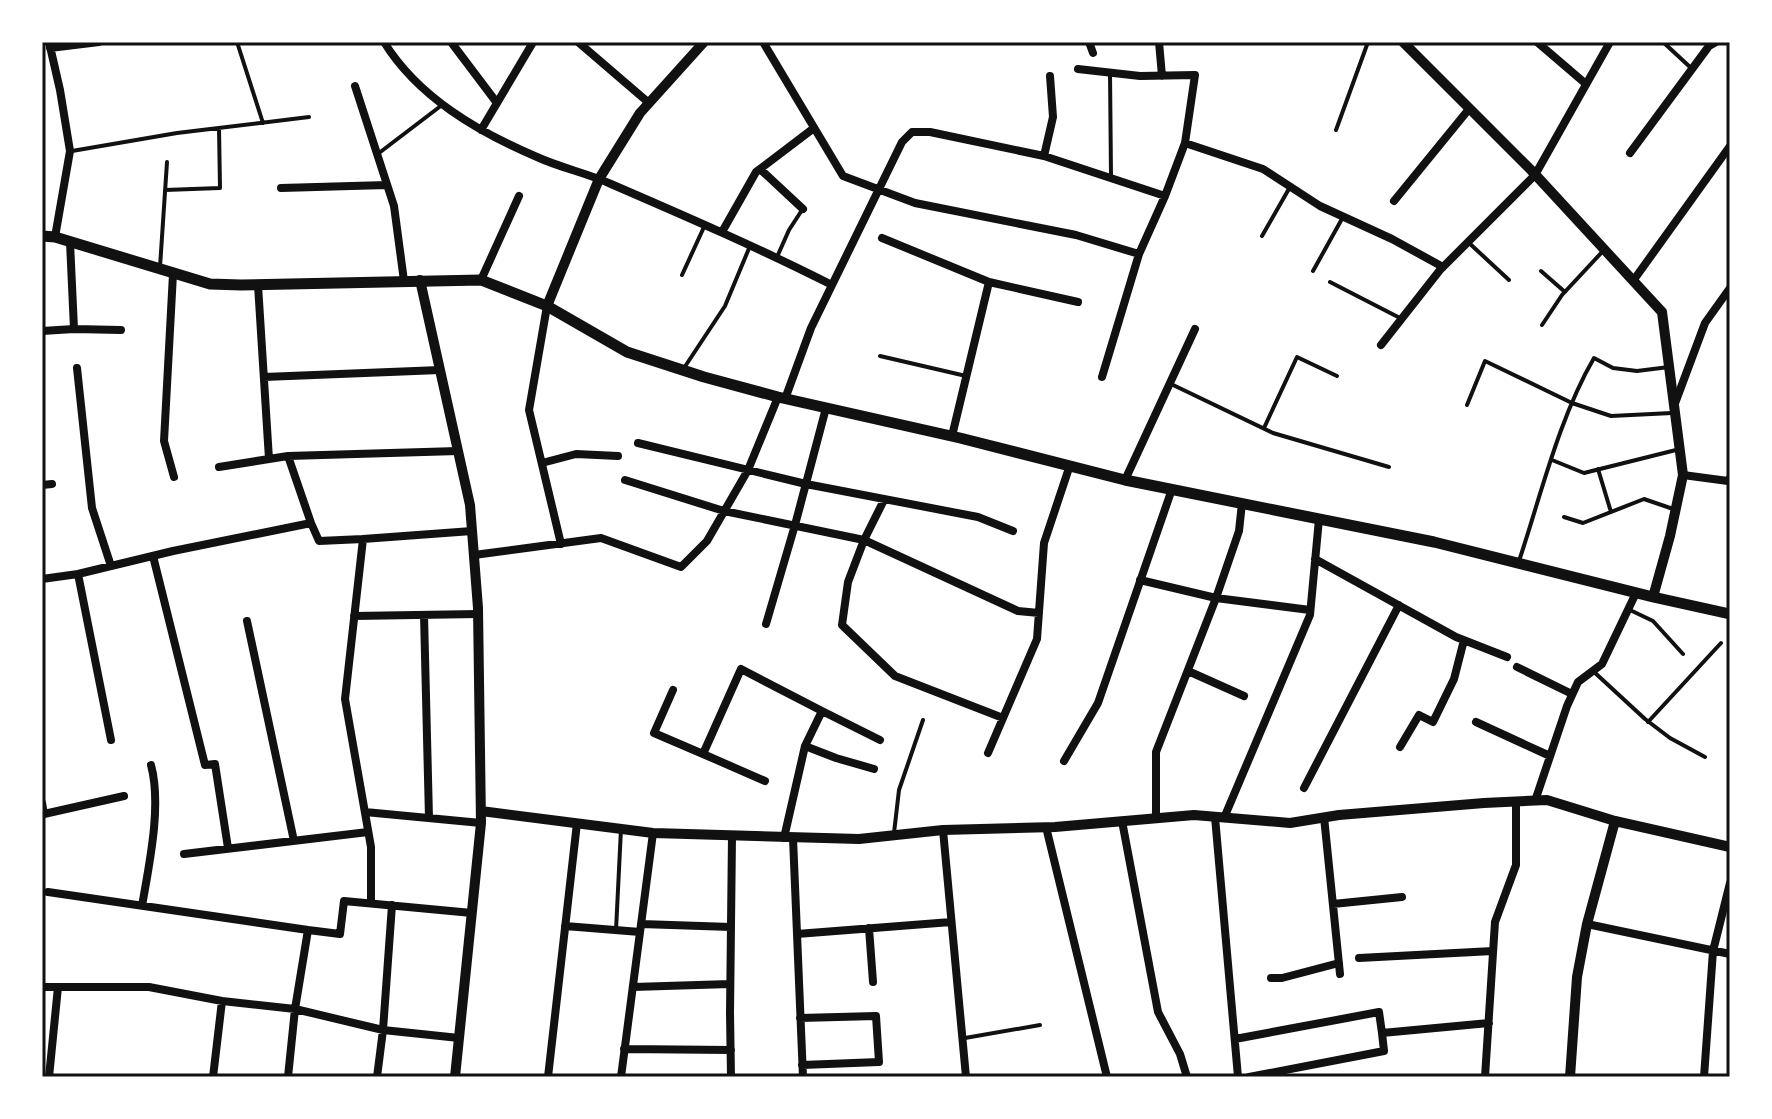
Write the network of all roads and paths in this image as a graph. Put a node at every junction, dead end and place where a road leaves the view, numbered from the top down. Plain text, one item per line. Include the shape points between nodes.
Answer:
1 (99, 42) edge
2 (237, 42) edge
3 (384, 42) edge
4 (451, 42) edge
5 (578, 42) edge
6 (763, 42) edge
7 (1089, 42) edge
8 (1159, 42) edge
9 (1368, 42) edge
10 (1403, 42) edge
11 (1537, 42) edge
12 (1610, 42) edge
13 (1663, 42) edge
14 (1716, 42) edge
15 (532, 43) edge
16 (698, 44) edge
17 (50, 45) edge
18 (1093, 53) dead end
19 (1078, 69) dead end
20 (1692, 69) junction
21 (1110, 73) junction
22 (1050, 76) dead end
23 (1162, 76) junction
24 (1586, 84) junction
25 (355, 86) dead end
26 (497, 103) junction
27 (649, 103) junction
28 (443, 105) junction
29 (1469, 109) junction
30 (309, 117) dead end
31 (263, 123) junction
32 (219, 128) junction
33 (814, 128) junction
34 (481, 130) junction
35 (1336, 130) dead end
36 (1185, 143) junction
37 (1730, 146) edge
38 (70, 151) junction
39 (1630, 153) dead end
40 (377, 155) junction
41 (1044, 156) junction
42 (167, 162) dead end
43 (760, 169) junction
44 (1535, 175) junction
45 (1111, 178) junction
46 (599, 179) junction
47 (387, 185) junction
48 (1290, 187) junction
49 (281, 188) dead end
50 (165, 190) junction
51 (878, 190) junction
52 (519, 196) dead end
53 (1165, 196) junction
54 (1394, 201) dead end
55 (803, 209) joint
56 (1343, 217) junction
57 (705, 225) junction
58 (722, 232) junction
59 (42, 236) edge
60 (1262, 236) dead end
61 (55, 237) junction
62 (882, 238) dead end
63 (70, 242) junction
64 (1468, 242) junction
65 (751, 245) junction
66 (1604, 250) junction
67 (1139, 254) junction
68 (777, 257) junction
69 (1443, 267) junction
70 (160, 270) junction
71 (1313, 271) dead end
72 (1541, 271) dead end
73 (173, 274) junction
74 (682, 275) dead end
75 (420, 280) junction
76 (481, 280) junction
77 (1509, 280) dead end
78 (404, 281) junction
79 (1633, 281) junction
80 (989, 282) junction
81 (1330, 282) dead end
82 (258, 285) junction
83 (832, 285) junction
84 (1730, 288) edge
85 (1565, 292) junction
86 (1078, 302) dead end
87 (547, 306) junction
88 (1402, 319) junction
89 (1542, 325) dead end
90 (74, 329) junction
91 (1195, 329) dead end
92 (121, 330) dead end
93 (42, 331) edge
94 (1381, 345) dead end
95 (880, 356) dead end
96 (1669, 367) junction
97 (77, 368) dead end
98 (440, 370) junction
99 (682, 370) junction
100 (966, 376) junction
101 (1337, 376) dead end
102 (264, 377) junction
103 (1102, 377) dead end
104 (1170, 384) junction
105 (781, 398) junction
106 (1572, 403) junction
107 (1467, 405) dead end
108 (826, 408) junction
109 (1674, 410) junction
110 (1264, 428) junction
111 (952, 436) junction
112 (638, 443) dead end
113 (1680, 449) junction
114 (458, 451) junction
115 (288, 456) junction
116 (618, 456) dead end
117 (269, 459) junction
118 (1552, 460) junction
119 (542, 463) junction
120 (1070, 465) junction
121 (219, 467) dead end
122 (1389, 467) dead end
123 (1598, 469) junction
124 (748, 470) junction
125 (1683, 475) junction
126 (174, 477) dead end
127 (1730, 478) edge
128 (625, 480) dead end
129 (1125, 480) junction
130 (52, 484) dead end
131 (806, 484) junction
132 (42, 485) edge
133 (1172, 489) junction
134 (884, 500) junction
135 (1242, 503) junction
136 (1676, 509) junction
137 (724, 511) junction
138 (1611, 512) junction
139 (1564, 517) dead end
140 (1319, 519) junction
141 (311, 523) junction
142 (795, 525) junction
143 (472, 531) junction
144 (1013, 531) dead end
145 (363, 539) junction
146 (864, 540) junction
147 (561, 544) junction
148 (474, 555) junction
149 (153, 556) junction
150 (1315, 559) junction
151 (1519, 564) junction
152 (111, 566) junction
153 (78, 574) junction
154 (42, 579) edge
155 (1140, 580) junction
156 (1636, 593) junction
157 (1653, 597) junction
158 (1216, 598) junction
159 (1399, 605) junction
160 (1628, 609) junction
161 (1310, 610) junction
162 (1039, 613) junction
163 (478, 614) junction
164 (1730, 614) edge
165 (424, 615) junction
166 (354, 616) junction
167 (247, 621) dead end
168 (766, 624) dead end
169 (1464, 640) junction
170 (1721, 643) dead end
171 (1683, 654) dead end
172 (1507, 657) dead end
173 (1517, 667) dead end
174 (1188, 671) junction
175 (1593, 671) junction
176 (673, 690) dead end
177 (1572, 694) junction
178 (1244, 696) dead end
179 (822, 711) junction
180 (1003, 718) junction
181 (923, 720) dead end
182 (1476, 722) dead end
183 (1648, 722) junction
184 (111, 740) dead end
185 (880, 740) dead end
186 (805, 746) junction
187 (1400, 747) dead end
188 (988, 753) dead end
189 (703, 754) junction
190 (1550, 756) junction
191 (1705, 757) dead end
192 (1064, 761) dead end
193 (151, 765) dead end
194 (874, 769) dead end
195 (765, 781) dead end
196 (1304, 788) dead end
197 (124, 796) dead end
198 (1535, 801) junction
199 (1516, 802) junction
200 (42, 803) edge
201 (365, 812) junction
202 (481, 817) junction
203 (1219, 817) junction
204 (1324, 817) junction
205 (429, 818) junction
206 (1156, 818) junction
207 (1122, 821) junction
208 (1615, 821) junction
209 (577, 823) junction
210 (1046, 827) junction
211 (621, 829) junction
212 (943, 830) junction
213 (368, 832) junction
214 (653, 833) junction
215 (732, 836) junction
216 (893, 836) junction
217 (788, 838) junction
218 (294, 841) junction
219 (1730, 847) edge
220 (228, 848) junction
221 (184, 854) dead end
222 (1730, 883) edge
223 (48, 892) dead end
224 (1402, 897) dead end
225 (371, 903) junction
226 (1333, 904) junction
227 (392, 905) junction
228 (142, 906) junction
229 (472, 913) junction
230 (951, 922) junction
231 (1587, 924) junction
232 (565, 926) junction
233 (731, 927) junction
234 (640, 928) junction
235 (869, 928) junction
236 (308, 930) junction
237 (616, 930) junction
238 (797, 934) junction
239 (1493, 951) junction
240 (1713, 951) junction
241 (1730, 954) edge
242 (1359, 958) dead end
243 (1339, 963) junction
244 (1340, 974) dead end
245 (1271, 978) dead end
246 (873, 982) dead end
247 (730, 984) junction
248 (42, 987) edge
249 (58, 987) junction
250 (633, 987) junction
251 (222, 1001) junction
252 (295, 1009) junction
253 (800, 1018) junction
254 (1489, 1023) junction
255 (1040, 1025) dead end
256 (383, 1030) junction
257 (1382, 1033) junction
258 (459, 1038) junction
259 (962, 1038) junction
260 (1235, 1039) junction
261 (624, 1049) junction
262 (731, 1050) junction
263 (46, 1062) edge
264 (802, 1065) junction
265 (49, 1077) edge
266 (213, 1077) edge
267 (288, 1077) edge
268 (377, 1077) edge
269 (455, 1077) edge
270 (548, 1077) edge
271 (621, 1077) edge
272 (731, 1077) edge
273 (803, 1077) edge
274 (966, 1077) edge
275 (1107, 1077) edge
276 (1187, 1077) edge
277 (1238, 1077) edge
278 (1249, 1077) edge
279 (1485, 1077) edge
280 (1570, 1077) edge
281 (1704, 1077) edge

1 - 17 street
2 - 31 lane
3 - 28 street via 394,59
4 - 26 street
5 - 27 street
6 - 33 street
7 - 18 street
8 - 23 street
9 - 35 lane
10 - 29 street
11 - 24 street
12 - 24 street
13 - 20 lane
14 - 20 street
15 - 26 street
16 - 27 street
17 - 38 street
19 - 21 street
20 - 39 street
21 - 23 street
21 - 45 lane
22 - 41 street via 1053,117
23 - 36 street via 1195,75
24 - 44 street
25 - 40 street
26 - 34 street
27 - 46 street
28 - 34 street
28 - 40 lane
29 - 44 street
29 - 54 street
30 - 31 lane
31 - 32 lane
32 - 38 lane
32 - 50 lane via 220,188
33 - 43 street
33 - 51 street via 843,176
34 - 46 street
36 - 48 street via 1263,169
36 - 53 street
37 - 79 street
38 - 61 street
40 - 47 street
41 - 45 street
41 - 51 street via 912,132
42 - 50 lane
43 - 55 street
43 - 58 street
44 - 64 street
44 - 66 street
45 - 53 street
46 - 57 street
46 - 87 street
47 - 49 street
47 - 78 street
48 - 56 street
48 - 60 lane
50 - 70 lane
51 - 67 street
51 - 83 street
52 - 76 street
53 - 67 street
55 - 68 lane
56 - 69 street
56 - 71 lane
57 - 58 street
57 - 74 lane
58 - 65 street
59 - 61 main road
61 - 63 main road
62 - 80 street
63 - 70 main road
63 - 90 street
64 - 69 street
64 - 77 lane
65 - 68 street
65 - 99 lane via 725,306
66 - 79 street
66 - 85 lane
67 - 103 street
68 - 83 street
69 - 88 street
70 - 73 main road
72 - 85 lane
73 - 82 main road via 210,284
73 - 126 street via 164,441
75 - 76 main road
75 - 78 main road
75 - 98 street
76 - 87 main road
78 - 82 main road
79 - 96 street via 1662,312
80 - 86 street
80 - 100 street
81 - 88 lane
82 - 102 street
83 - 105 street
84 - 109 street via 1705,323
85 - 89 lane
87 - 99 main road via 627,352
87 - 119 street via 529,410
88 - 94 street
90 - 92 street
90 - 93 street
91 - 104 street
95 - 100 lane
96 - 106 lane via 1637,371 1613,368 1594,358
96 - 109 street
97 - 152 street via 92,508
98 - 102 street
98 - 114 street
99 - 105 main road
100 - 111 street
101 - 110 lane via 1297,357
102 - 117 street
104 - 110 lane
104 - 129 street
105 - 108 main road
105 - 124 street
106 - 107 lane via 1485,361
106 - 109 lane via 1611,416
106 - 118 lane
108 - 111 main road
108 - 131 street
109 - 113 street
110 - 122 lane
111 - 120 main road
112 - 124 street
113 - 123 lane
113 - 125 street
114 - 115 street
114 - 143 street
115 - 117 street
115 - 141 street
116 - 119 street via 576,454
117 - 121 street
118 - 123 lane via 1584,473
118 - 151 lane
119 - 147 street
120 - 129 main road
120 - 162 street via 1044,543
123 - 138 lane
124 - 131 street
124 - 137 street
125 - 127 street
125 - 136 street
128 - 137 street
129 - 133 main road
130 - 132 street
131 - 134 street
131 - 142 street
133 - 135 main road
133 - 155 street
134 - 144 street via 978,517
134 - 146 street
135 - 140 main road
135 - 158 street via 1239,531
136 - 138 lane via 1644,499
136 - 157 street
137 - 142 street
137 - 147 street via 707,541 681,567 601,538
138 - 139 lane via 1583,523
140 - 150 street
140 - 151 main road
141 - 145 street via 319,541
141 - 149 street
142 - 146 street
142 - 168 street
143 - 145 street
143 - 148 street
145 - 166 street
146 - 162 street via 1018,611
146 - 180 street via 848,582 842,625 895,676
147 - 148 street
148 - 163 street
149 - 152 street
149 - 220 street via 205,765 215,764
150 - 159 street
150 - 161 street
151 - 156 main road
152 - 153 street
153 - 154 street
153 - 184 street
155 - 158 street
155 - 192 street via 1098,703
156 - 157 main road
156 - 160 street
157 - 164 main road
158 - 161 street
158 - 174 street
159 - 169 street
159 - 196 street
160 - 171 lane via 1653,621
160 - 175 street via 1602,664
161 - 203 street
162 - 180 street via 1037,639
163 - 165 street
163 - 202 street
165 - 166 street
165 - 205 street
166 - 201 street via 345,699
167 - 218 street
169 - 172 street
169 - 187 street via 1454,679 1433,722 1419,715
170 - 183 lane
173 - 177 street
174 - 178 street
174 - 206 street via 1156,752
175 - 177 street
175 - 183 lane
176 - 189 street via 654,733
177 - 190 street
179 - 185 street
179 - 186 street
179 - 189 street via 741,669
180 - 188 street
181 - 216 lane via 899,790
182 - 190 street
183 - 191 lane
186 - 194 street
186 - 217 street
189 - 195 street
190 - 198 street
193 - 228 street via 153,842
197 - 200 street via 44,814
198 - 199 street
198 - 208 street
199 - 204 street
199 - 239 street via 1516,865 1495,922
201 - 205 street
201 - 213 street
202 - 205 street
202 - 209 street
202 - 229 street
203 - 204 street via 1290,823
203 - 206 street
203 - 260 street
204 - 226 street
206 - 207 street
207 - 210 street
207 - 276 street via 1158,1012
208 - 219 street
208 - 231 street
209 - 211 street
209 - 232 street
210 - 212 street
210 - 275 street
211 - 214 street
211 - 237 lane
212 - 216 street
212 - 230 street
213 - 218 street
213 - 225 street
214 - 215 street
214 - 234 street
215 - 217 street
215 - 233 street
216 - 217 street
217 - 238 street
218 - 220 street
220 - 221 street
222 - 240 street
223 - 228 street
224 - 226 street
225 - 227 street
225 - 236 street via 344,901 340,934
226 - 243 street
227 - 229 street
227 - 256 street
228 - 236 street
229 - 258 street
230 - 235 street
230 - 259 street
231 - 240 street
231 - 280 street via 1577,977
232 - 237 street
232 - 270 street
233 - 234 street
233 - 247 street
234 - 237 street
234 - 250 street
235 - 238 street
235 - 246 street
236 - 252 street
238 - 253 street
239 - 242 street
239 - 254 street
240 - 241 street
240 - 281 street
243 - 244 street
243 - 245 street
247 - 250 street
247 - 262 street
248 - 249 street
249 - 251 street via 149,987
249 - 263 street
250 - 261 street
251 - 252 street
251 - 266 street
252 - 256 street
252 - 267 street
253 - 264 street
253 - 264 street via 876,1016 879,1062
254 - 257 street
254 - 279 street
255 - 259 lane
256 - 258 street
256 - 268 street
257 - 260 street via 1379,1012
257 - 278 street via 1384,1051
258 - 269 street
259 - 274 street
260 - 277 street
261 - 262 street
261 - 271 street
262 - 272 street
263 - 265 street
264 - 273 street

